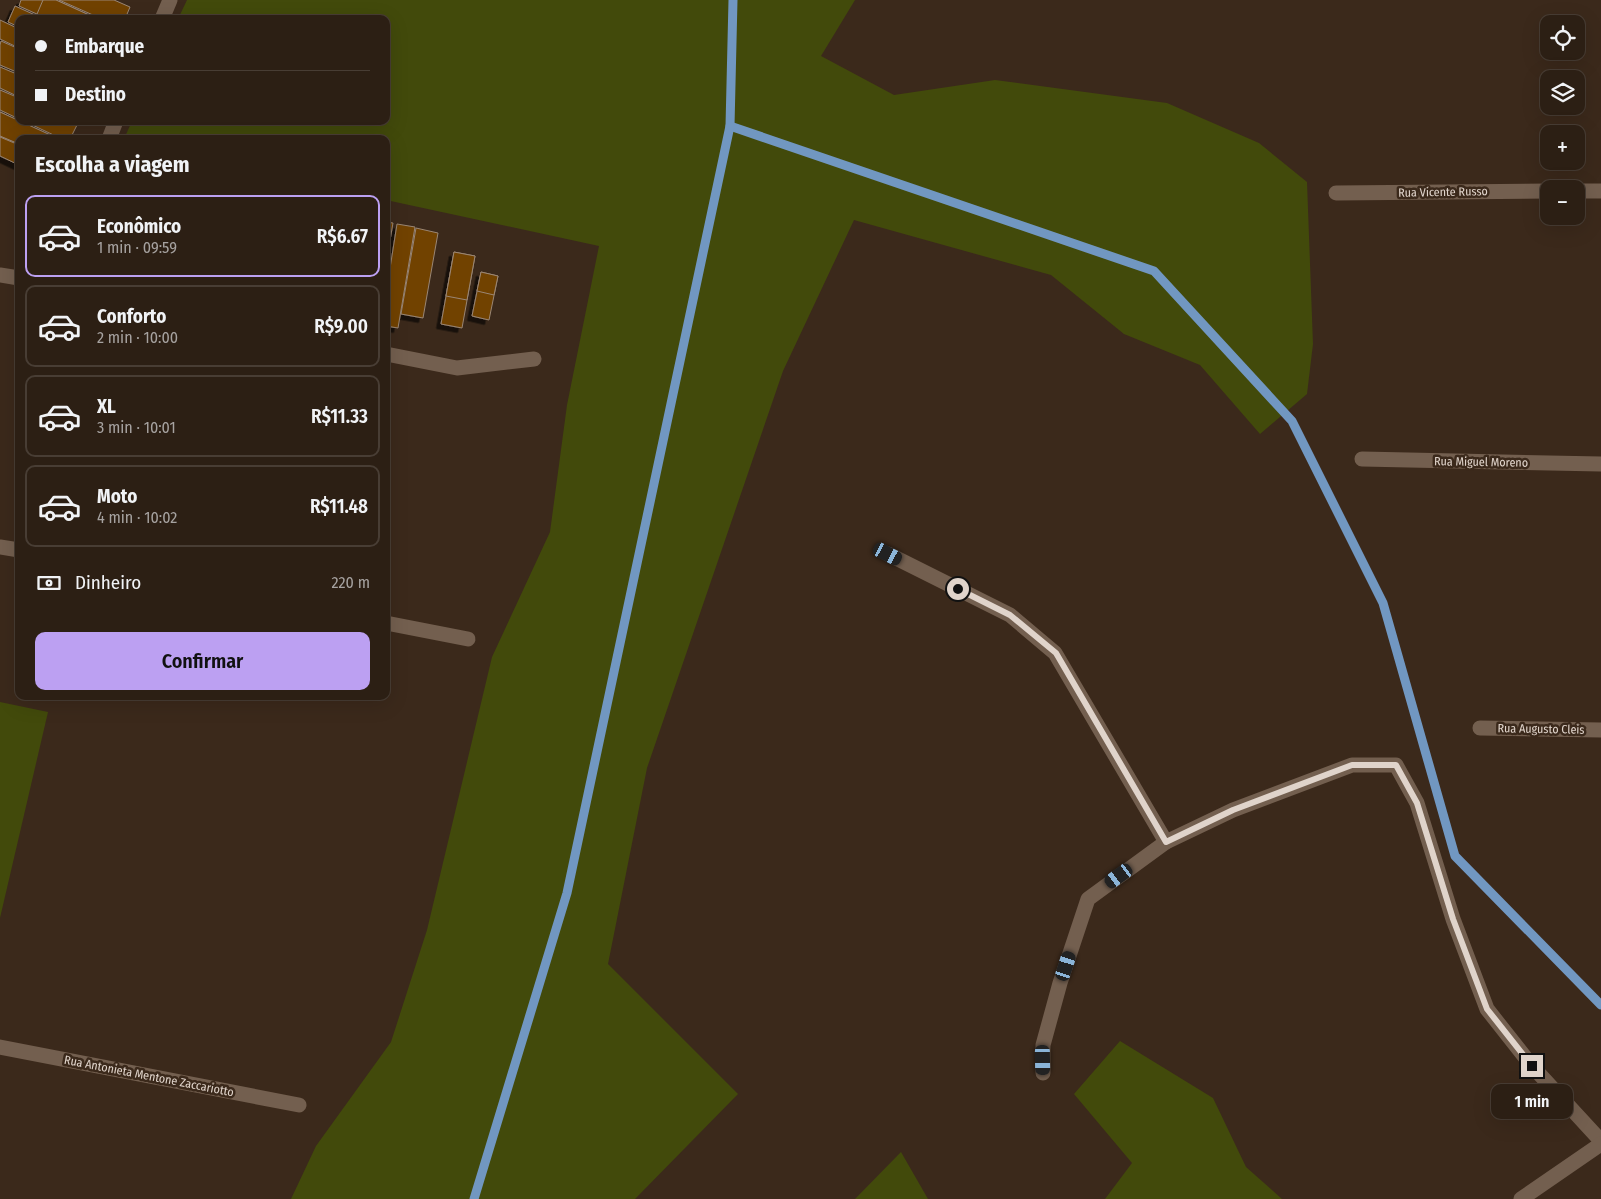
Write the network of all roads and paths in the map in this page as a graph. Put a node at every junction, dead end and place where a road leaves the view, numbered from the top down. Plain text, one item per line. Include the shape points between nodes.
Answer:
1 (170, 0) edge
2 (164, 15) edge
3 (1540, 191) edge
4 (1585, 191) edge
5 (1601, 191) edge
6 (1336, 193) dead end
7 (0, 274) edge
8 (15, 277) edge
9 (390, 355) edge
10 (534, 359) dead end
11 (1362, 459) dead end
12 (1601, 464) edge
13 (0, 547) edge
14 (15, 549) edge
15 (888, 554) dead end
16 (390, 624) edge
17 (468, 639) dead end
18 (1480, 728) dead end
19 (1601, 730) edge
20 (1166, 842) junction
21 (0, 1047) edge
22 (1043, 1074) dead end
23 (299, 1104) dead end
24 (1601, 1143) edge
25 (1521, 1199) edge

1 - 2 street
3 - 6 street, Rua Vicente Russo
4 - 5 street
7 - 8 street
9 - 10 street via 457,368
11 - 12 street, Rua Miguel Moreno
13 - 14 street
15 - 20 street via 1010,615 1056,653
16 - 17 street
18 - 19 street, Rua Augusto Cleis
20 - 22 street via 1088,899 1043,1046
20 - 24 street via 1233,810 1352,765 1396,765 1417,803 1453,919 1487,1009 1532,1066
21 - 23 street, Rua Antonieta Mentone Zaccariotto
24 - 25 street

